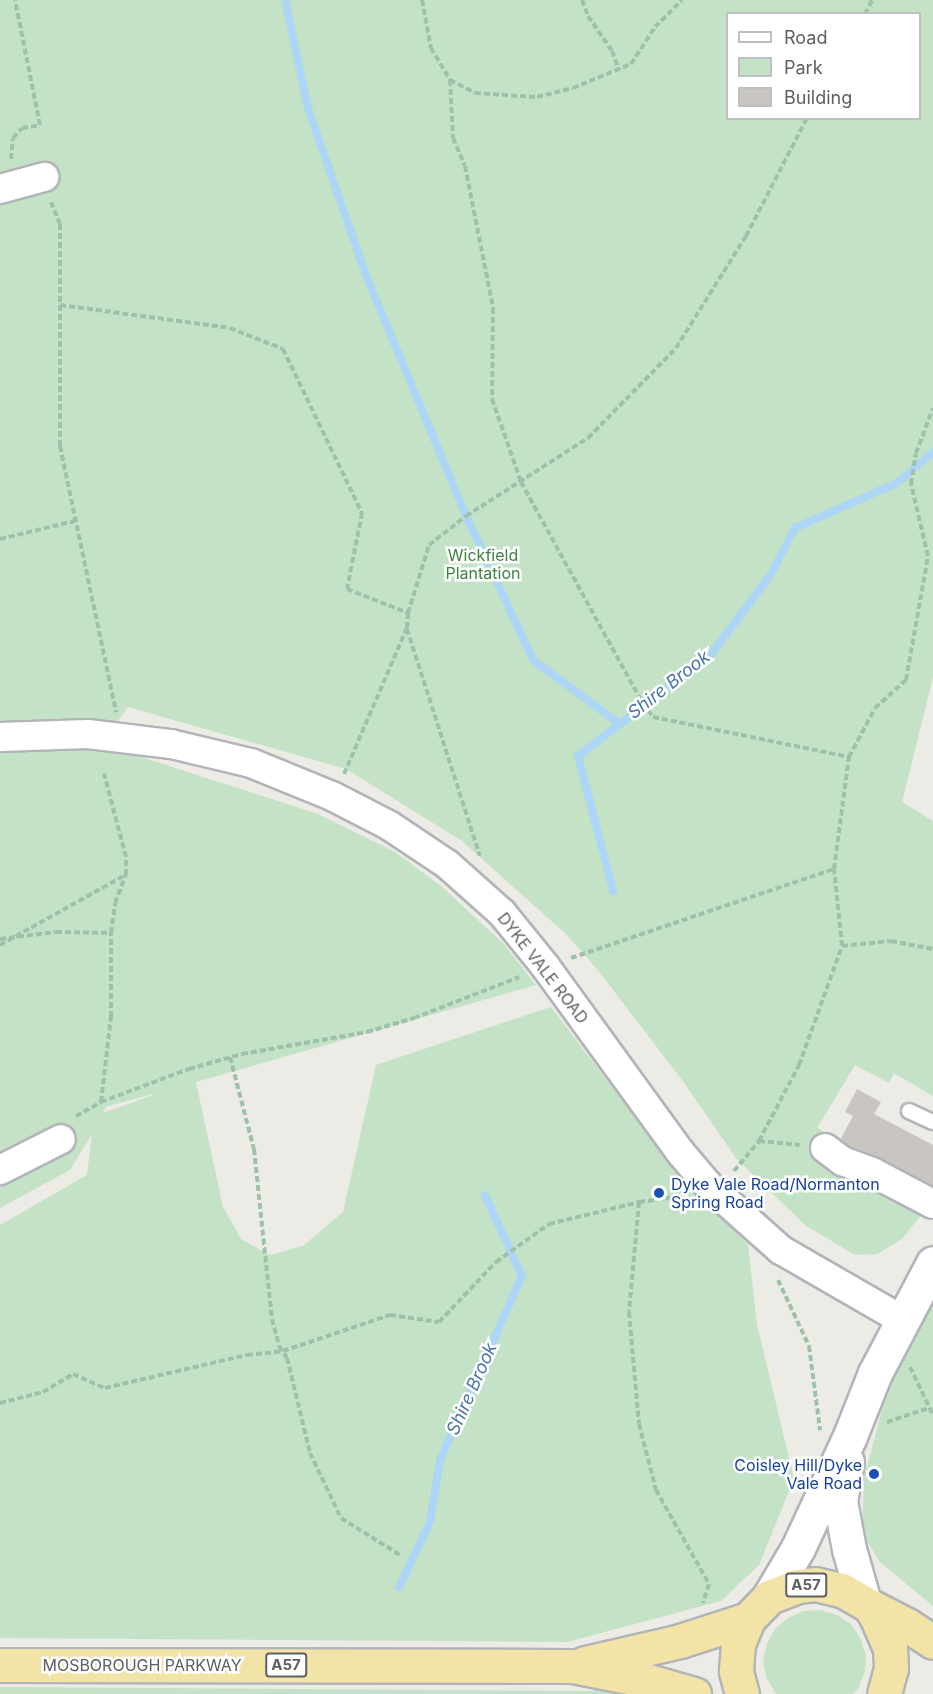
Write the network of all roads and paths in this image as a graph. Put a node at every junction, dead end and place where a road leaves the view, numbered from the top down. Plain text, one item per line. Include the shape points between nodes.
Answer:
1 (15, 0) edge
2 (422, 0) edge
3 (582, 0) edge
4 (682, 0) edge
5 (619, 70) junction
6 (450, 80) junction
7 (806, 120) edge
8 (22, 183) edge
9 (60, 305) junction
10 (933, 408) edge
11 (521, 482) junction
12 (75, 521) junction
13 (0, 539) edge
14 (408, 613) junction
15 (407, 628) junction
16 (0, 737) edge
17 (123, 738) junction
18 (849, 757) junction
19 (104, 774) dead end
20 (332, 796) junction
21 (834, 869) junction
22 (126, 875) junction
23 (465, 879) junction
24 (111, 933) junction
25 (0, 939) edge
26 (8, 940) junction
27 (0, 945) edge
28 (842, 946) junction
29 (933, 950) edge
30 (545, 966) junction
31 (230, 1057) junction
32 (101, 1102) junction
33 (909, 1111) dead end
34 (933, 1122) edge
35 (66, 1129) joint
36 (759, 1141) junction
37 (825, 1148) joint
38 (0, 1170) edge
39 (712, 1189) junction
40 (639, 1202) junction
41 (933, 1204) edge
42 (933, 1263) edge
43 (774, 1271) dead end
44 (902, 1320) junction
45 (283, 1351) junction
46 (908, 1358) dead end
47 (0, 1403) edge
48 (929, 1408) junction
49 (933, 1415) edge
50 (886, 1422) dead end
51 (835, 1436) junction
52 (400, 1556) dead end
53 (867, 1604) junction
54 (759, 1608) junction
55 (700, 1612) dead end
56 (933, 1642) edge
57 (0, 1665) edge
58 (573, 1666) junction
59 (694, 1694) edge
60 (742, 1694) edge
61 (884, 1694) edge

1 - 8 path via 40,125 22,128 13,138
2 - 6 path via 431,48
3 - 5 path
4 - 5 path via 655,27 631,64
5 - 6 path via 537,97 475,93
6 - 11 path via 453,138 465,166 493,308 492,399
7 - 11 path via 746,236 676,348 588,438
8 - 9 path via 51,201 60,224
9 - 12 path via 60,446
9 - 14 path via 231,328 283,349 362,513 347,589
10 - 18 path via 916,453 911,484 928,556 906,680 875,708
11 - 14 path via 466,516 429,545
11 - 18 path via 653,717
12 - 13 path
12 - 17 path
14 - 15 path
15 - 20 path
15 - 23 path via 482,864
16 - 17 street, DYKE VALE ROAD via 88,734
17 - 20 street, DYKE VALE ROAD via 171,744 251,763
18 - 21 path
19 - 22 path via 120,827
20 - 23 street, DYKE VALE ROAD via 390,826
21 - 28 path
21 - 30 path
22 - 24 path
22 - 26 path
23 - 30 street, DYKE VALE ROAD via 502,913
24 - 26 path via 56,932
24 - 32 path via 111,1017
25 - 26 path
26 - 27 path
28 - 29 path via 891,941
28 - 36 path via 799,1065
30 - 31 path via 414,1018 367,1032
30 - 39 street, DYKE VALE ROAD via 681,1153
31 - 32 path
31 - 45 path via 254,1149 272,1319
32 - 35 path
33 - 34 lane
35 - 38 street
36 - 37 path
36 - 39 path
37 - 41 street via 842,1161
39 - 40 path
39 - 44 street, DYKE VALE ROAD via 782,1250
40 - 45 path via 549,1224 496,1262 439,1322 390,1315
40 - 55 path via 629,1312 639,1424 656,1490 709,1584
42 - 44 main road
43 - 51 path via 809,1346
44 - 51 main road via 875,1373
45 - 47 path via 247,1355 105,1388 73,1374 43,1392
45 - 52 path via 310,1453 341,1518
46 - 48 path
48 - 49 path
48 - 50 path
51 - 53 main road via 840,1501 849,1549
51 - 54 main road via 798,1548
53 - 54 highway, A57 via 842,1590 815,1584 797,1586
53 - 56 highway, A57
53 - 61 highway via 884,1630 890,1648 891,1668
54 - 58 highway, MOSBOROUGH PARKWAY / A57 via 680,1641
54 - 60 highway via 738,1644 736,1671
57 - 58 highway, MOSBOROUGH PARKWAY / A57
58 - 59 highway, MOSBOROUGH PARKWAY / A57

